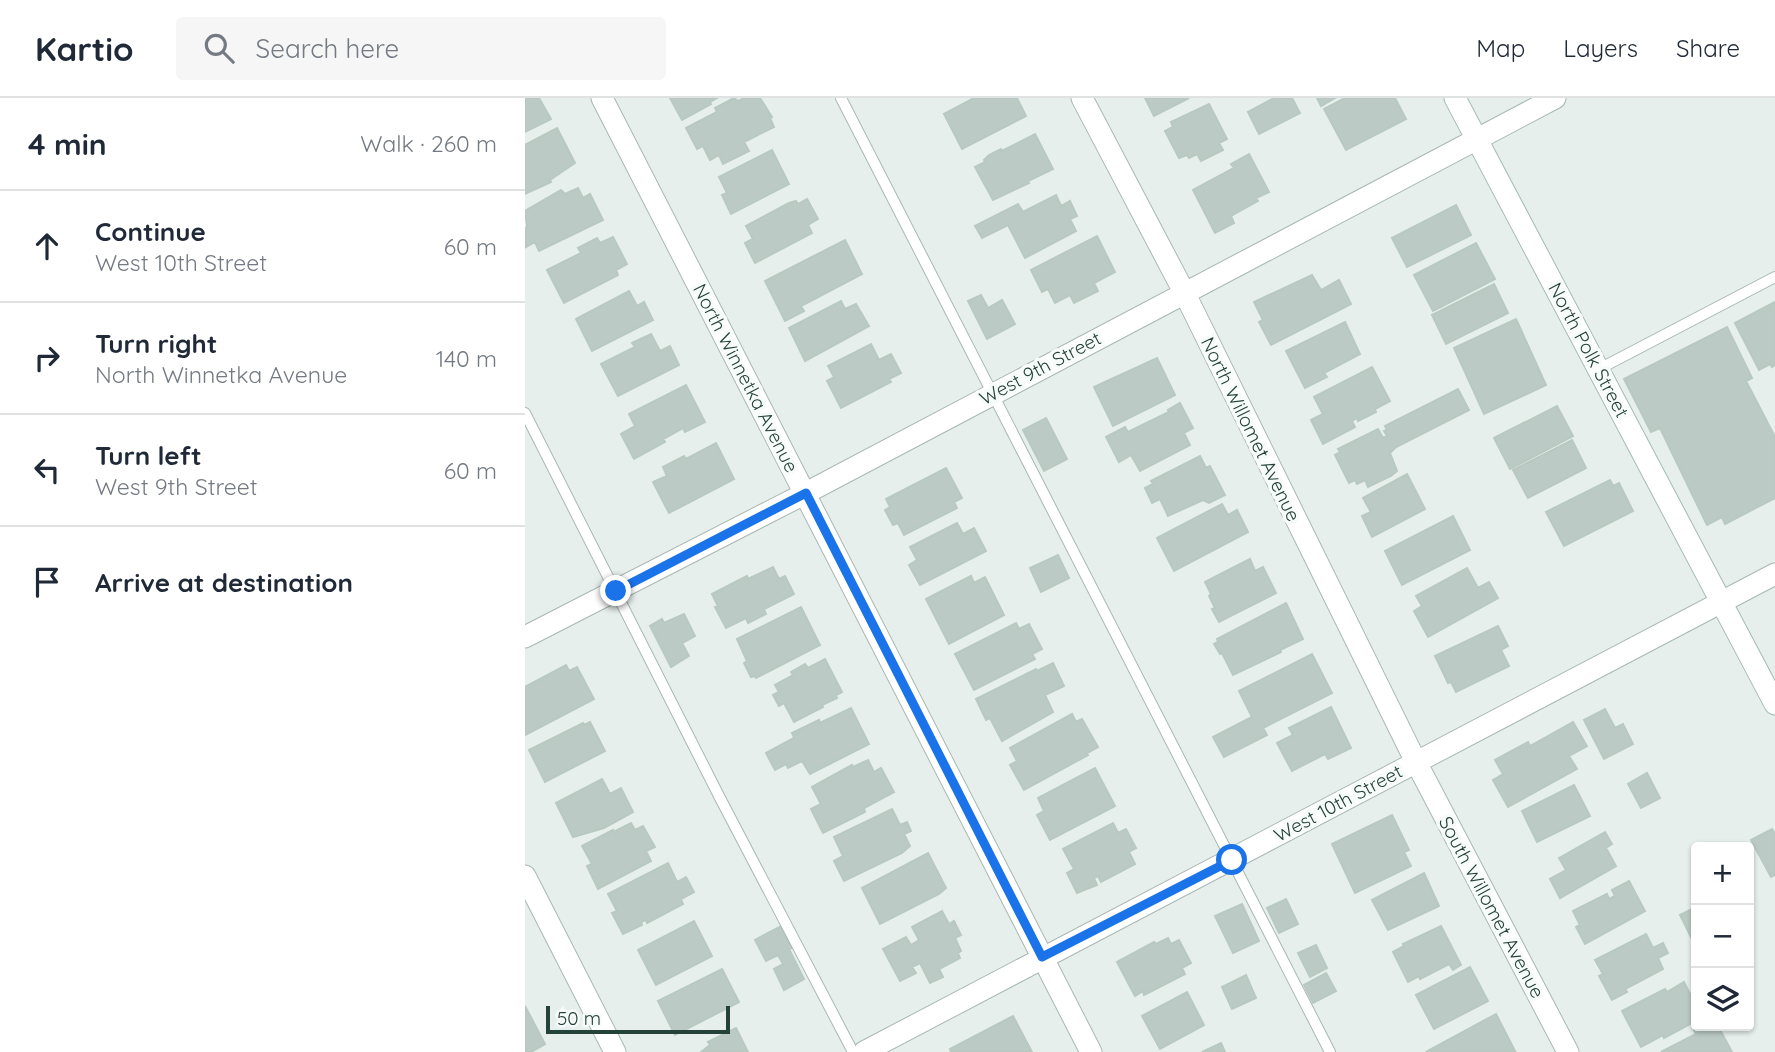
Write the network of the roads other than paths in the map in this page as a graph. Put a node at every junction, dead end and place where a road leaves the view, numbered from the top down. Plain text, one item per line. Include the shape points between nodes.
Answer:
1 (602, 98) edge
2 (841, 98) edge
3 (1082, 98) edge
4 (1455, 98) edge
5 (1555, 98) edge
6 (1476, 139) junction
7 (1775, 277) edge
8 (1184, 292) junction
9 (1599, 369) junction
10 (992, 394) junction
11 (525, 413) edge
12 (806, 493) junction
13 (1775, 575) edge
14 (616, 591) junction
15 (1721, 602) junction
16 (525, 637) edge
17 (1775, 704) edge
18 (1416, 762) junction
19 (1232, 860) junction
20 (525, 876) edge
21 (1042, 957) junction
22 (615, 1052) edge
23 (853, 1052) edge
24 (864, 1052) edge
25 (1091, 1052) edge
26 (1330, 1052) edge
27 (1569, 1052) edge

1 - 12 street, North Winnetka Avenue
2 - 10 lane
3 - 8 street, North Willomet Avenue
4 - 6 street, North Polk Street
5 - 6 street, West 9th Street
6 - 8 street, West 9th Street
6 - 9 street, North Polk Street
7 - 9 lane
8 - 10 street, West 9th Street
8 - 18 street, North Willomet Avenue
9 - 15 street, North Polk Street
10 - 12 street, West 9th Street
10 - 19 lane
11 - 14 lane
12 - 14 street, West 9th Street
12 - 21 street, North Winnetka Avenue
13 - 15 street, West 10th Street
14 - 16 street, West 9th Street
14 - 23 lane
15 - 17 street, North Polk Street
15 - 18 street, West 10th Street
18 - 19 street, West 10th Street
18 - 27 street, South Willomet Avenue
19 - 21 street, West 10th Street
19 - 26 lane
20 - 22 street
21 - 24 street, West 10th Street
21 - 25 street, North Winnetka Avenue

